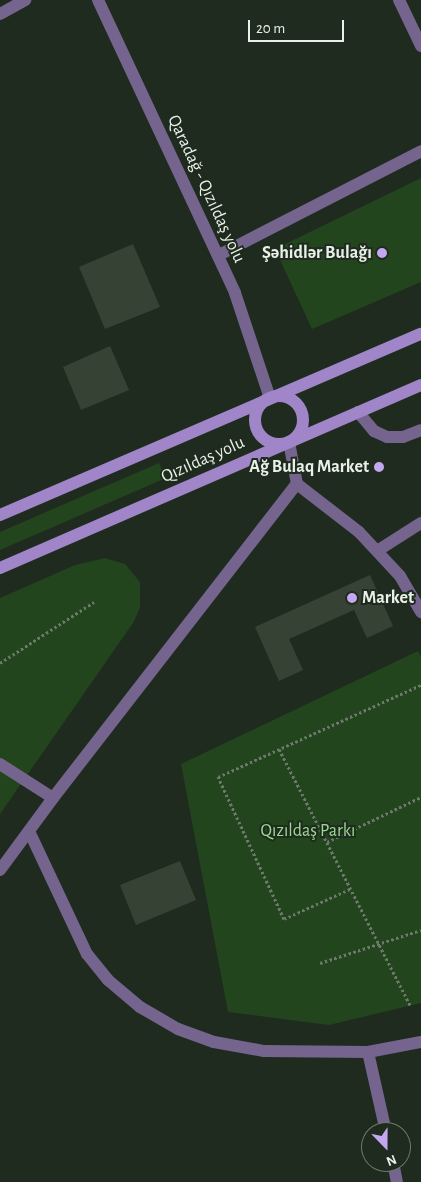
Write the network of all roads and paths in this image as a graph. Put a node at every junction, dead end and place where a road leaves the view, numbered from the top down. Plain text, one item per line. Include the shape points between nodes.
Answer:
1 (25, 0) edge
2 (98, 0) edge
3 (400, 0) edge
4 (0, 14) edge
5 (421, 46) edge
6 (421, 152) edge
7 (219, 255) junction
8 (421, 334) edge
9 (421, 385) edge
10 (270, 398) junction
11 (358, 412) junction
12 (421, 430) edge
13 (289, 442) junction
14 (297, 484) junction
15 (0, 515) edge
16 (421, 522) edge
17 (377, 551) junction
18 (0, 568) edge
19 (94, 602) dead end
20 (421, 612) edge
21 (0, 662) edge
22 (421, 685) edge
23 (279, 749) junction
24 (0, 764) edge
25 (421, 797) edge
26 (53, 798) junction
27 (29, 830) junction
28 (327, 842) junction
29 (0, 870) edge
30 (350, 888) junction
31 (421, 930) edge
32 (379, 944) junction
33 (320, 964) dead end
34 (410, 1006) dead end
35 (421, 1042) edge
36 (368, 1052) junction
37 (384, 1122) edge

1 - 4 street
2 - 7 street, Qaradağ - Qızıldaş yolu
3 - 5 street
6 - 7 street
7 - 10 street, Qaradağ - Qızıldaş yolu via 246,320
8 - 10 main road, Qızıldaş yolu
9 - 11 main road, Qızıldaş yolu
10 - 13 main road via 284,397 301,411 300,432
10 - 13 main road via 258,408 257,430 274,444
10 - 15 main road, Qızıldaş yolu
11 - 12 street via 374,431 388,437 403,437
11 - 13 main road, Qızıldaş yolu
13 - 14 street
13 - 18 main road, Qızıldaş yolu
14 - 17 street
14 - 26 street
16 - 17 street
17 - 20 street via 400,576
19 - 21 path
22 - 23 path
23 - 28 path
23 - 30 path via 218,777 284,919
24 - 26 street
25 - 28 path
26 - 27 street
27 - 29 street
27 - 36 street via 87,954 108,980 140,1007 178,1029 214,1042 264,1051
28 - 30 path
30 - 32 path
31 - 32 path
32 - 33 path
32 - 34 path
35 - 36 street
36 - 37 street

